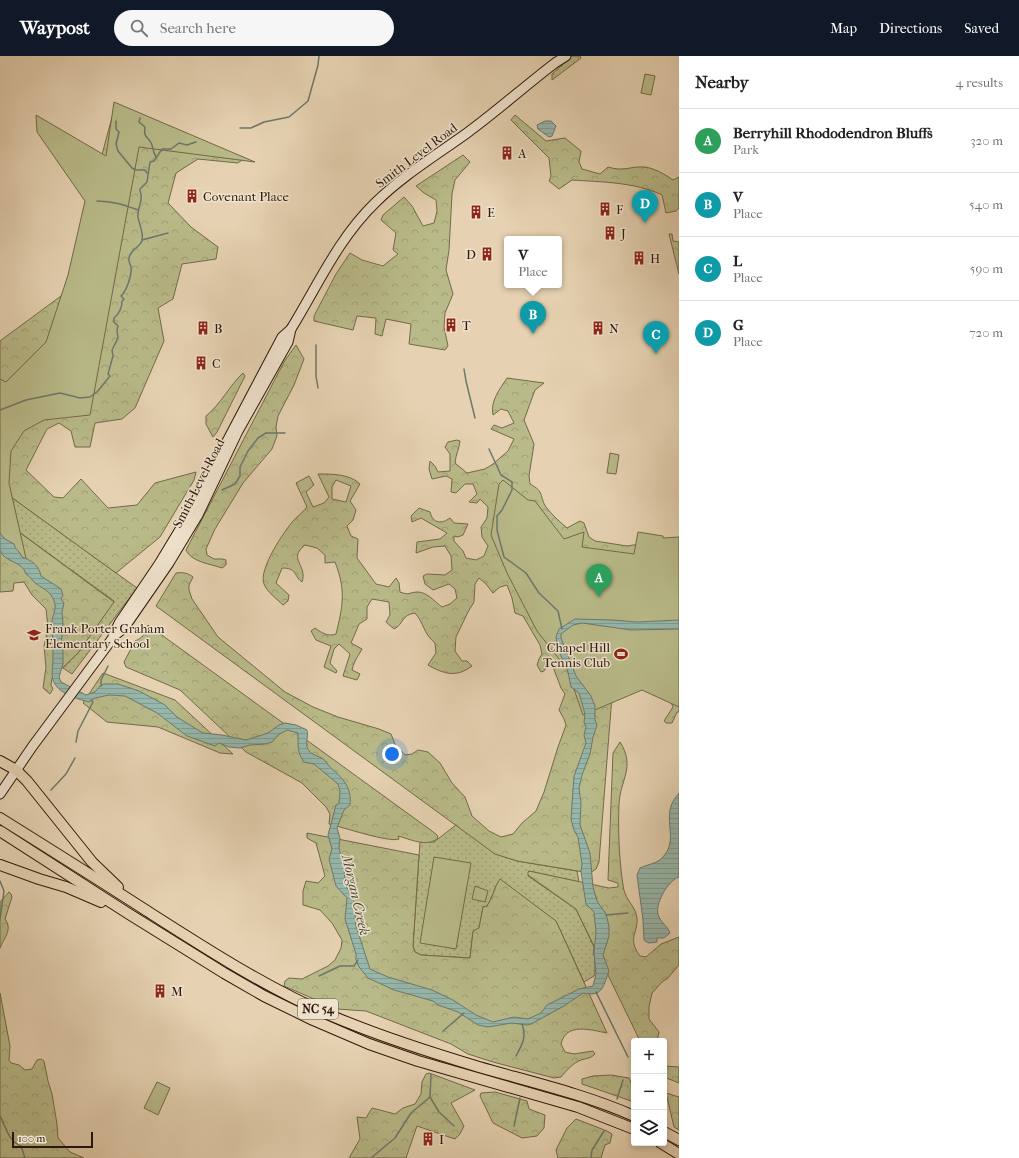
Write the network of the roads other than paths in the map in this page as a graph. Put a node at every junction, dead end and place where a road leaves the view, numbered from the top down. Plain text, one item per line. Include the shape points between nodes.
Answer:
1 (561, 56) edge
2 (566, 56) edge
3 (555, 63) junction
4 (291, 329) junction
5 (219, 455) junction
6 (172, 558) junction
7 (112, 639) junction
8 (0, 761) edge
9 (16, 770) junction
10 (0, 794) edge
11 (4, 820) edge
12 (1, 832) edge
13 (0, 864) edge
14 (144, 909) junction
15 (129, 914) junction
16 (208, 963) junction
17 (266, 983) junction
18 (264, 996) junction
19 (348, 1022) junction
20 (566, 1091) junction
21 (530, 1093) junction
22 (560, 1101) junction
23 (601, 1102) junction
24 (631, 1115) edge
25 (631, 1128) edge
26 (667, 1134) edge
27 (679, 1140) edge
28 (666, 1146) edge
29 (679, 1154) edge

1 - 3 main road, Smith Level Road
2 - 3 main road, Smith Level Road
3 - 4 main road, Smith Level Road via 472,129 416,168 375,203 342,242
4 - 5 main road, Smith Level Road via 282,337
4 - 6 main road, Smith Level Road via 288,342 238,432 198,515
5 - 6 main road via 210,483 174,548
5 - 7 main road, Smith Level Road via 185,521 119,623
6 - 7 main road, Smith Level Road via 147,597 124,628
7 - 9 main road, Smith Level Road
8 - 9 highway
9 - 10 main road, Smith Level Road
9 - 14 highway via 92,862
11 - 14 highway, NC 54
12 - 15 highway, NC 54
13 - 15 highway via 77,891
14 - 17 highway, NC 54 via 204,948
15 - 16 highway, NC 54
16 - 17 highway via 254,984
16 - 18 highway, NC 54
17 - 19 highway, NC 54
18 - 19 highway via 278,997 322,1016
18 - 21 highway, NC 54 via 333,1029 397,1054
19 - 20 highway, NC 54 via 426,1051
20 - 21 highway via 560,1094 536,1090
20 - 23 highway, NC 54
21 - 22 highway, NC 54
22 - 23 highway via 565,1098 593,1104
22 - 25 highway, NC 54
23 - 24 highway, NC 54
26 - 27 highway
28 - 29 highway

